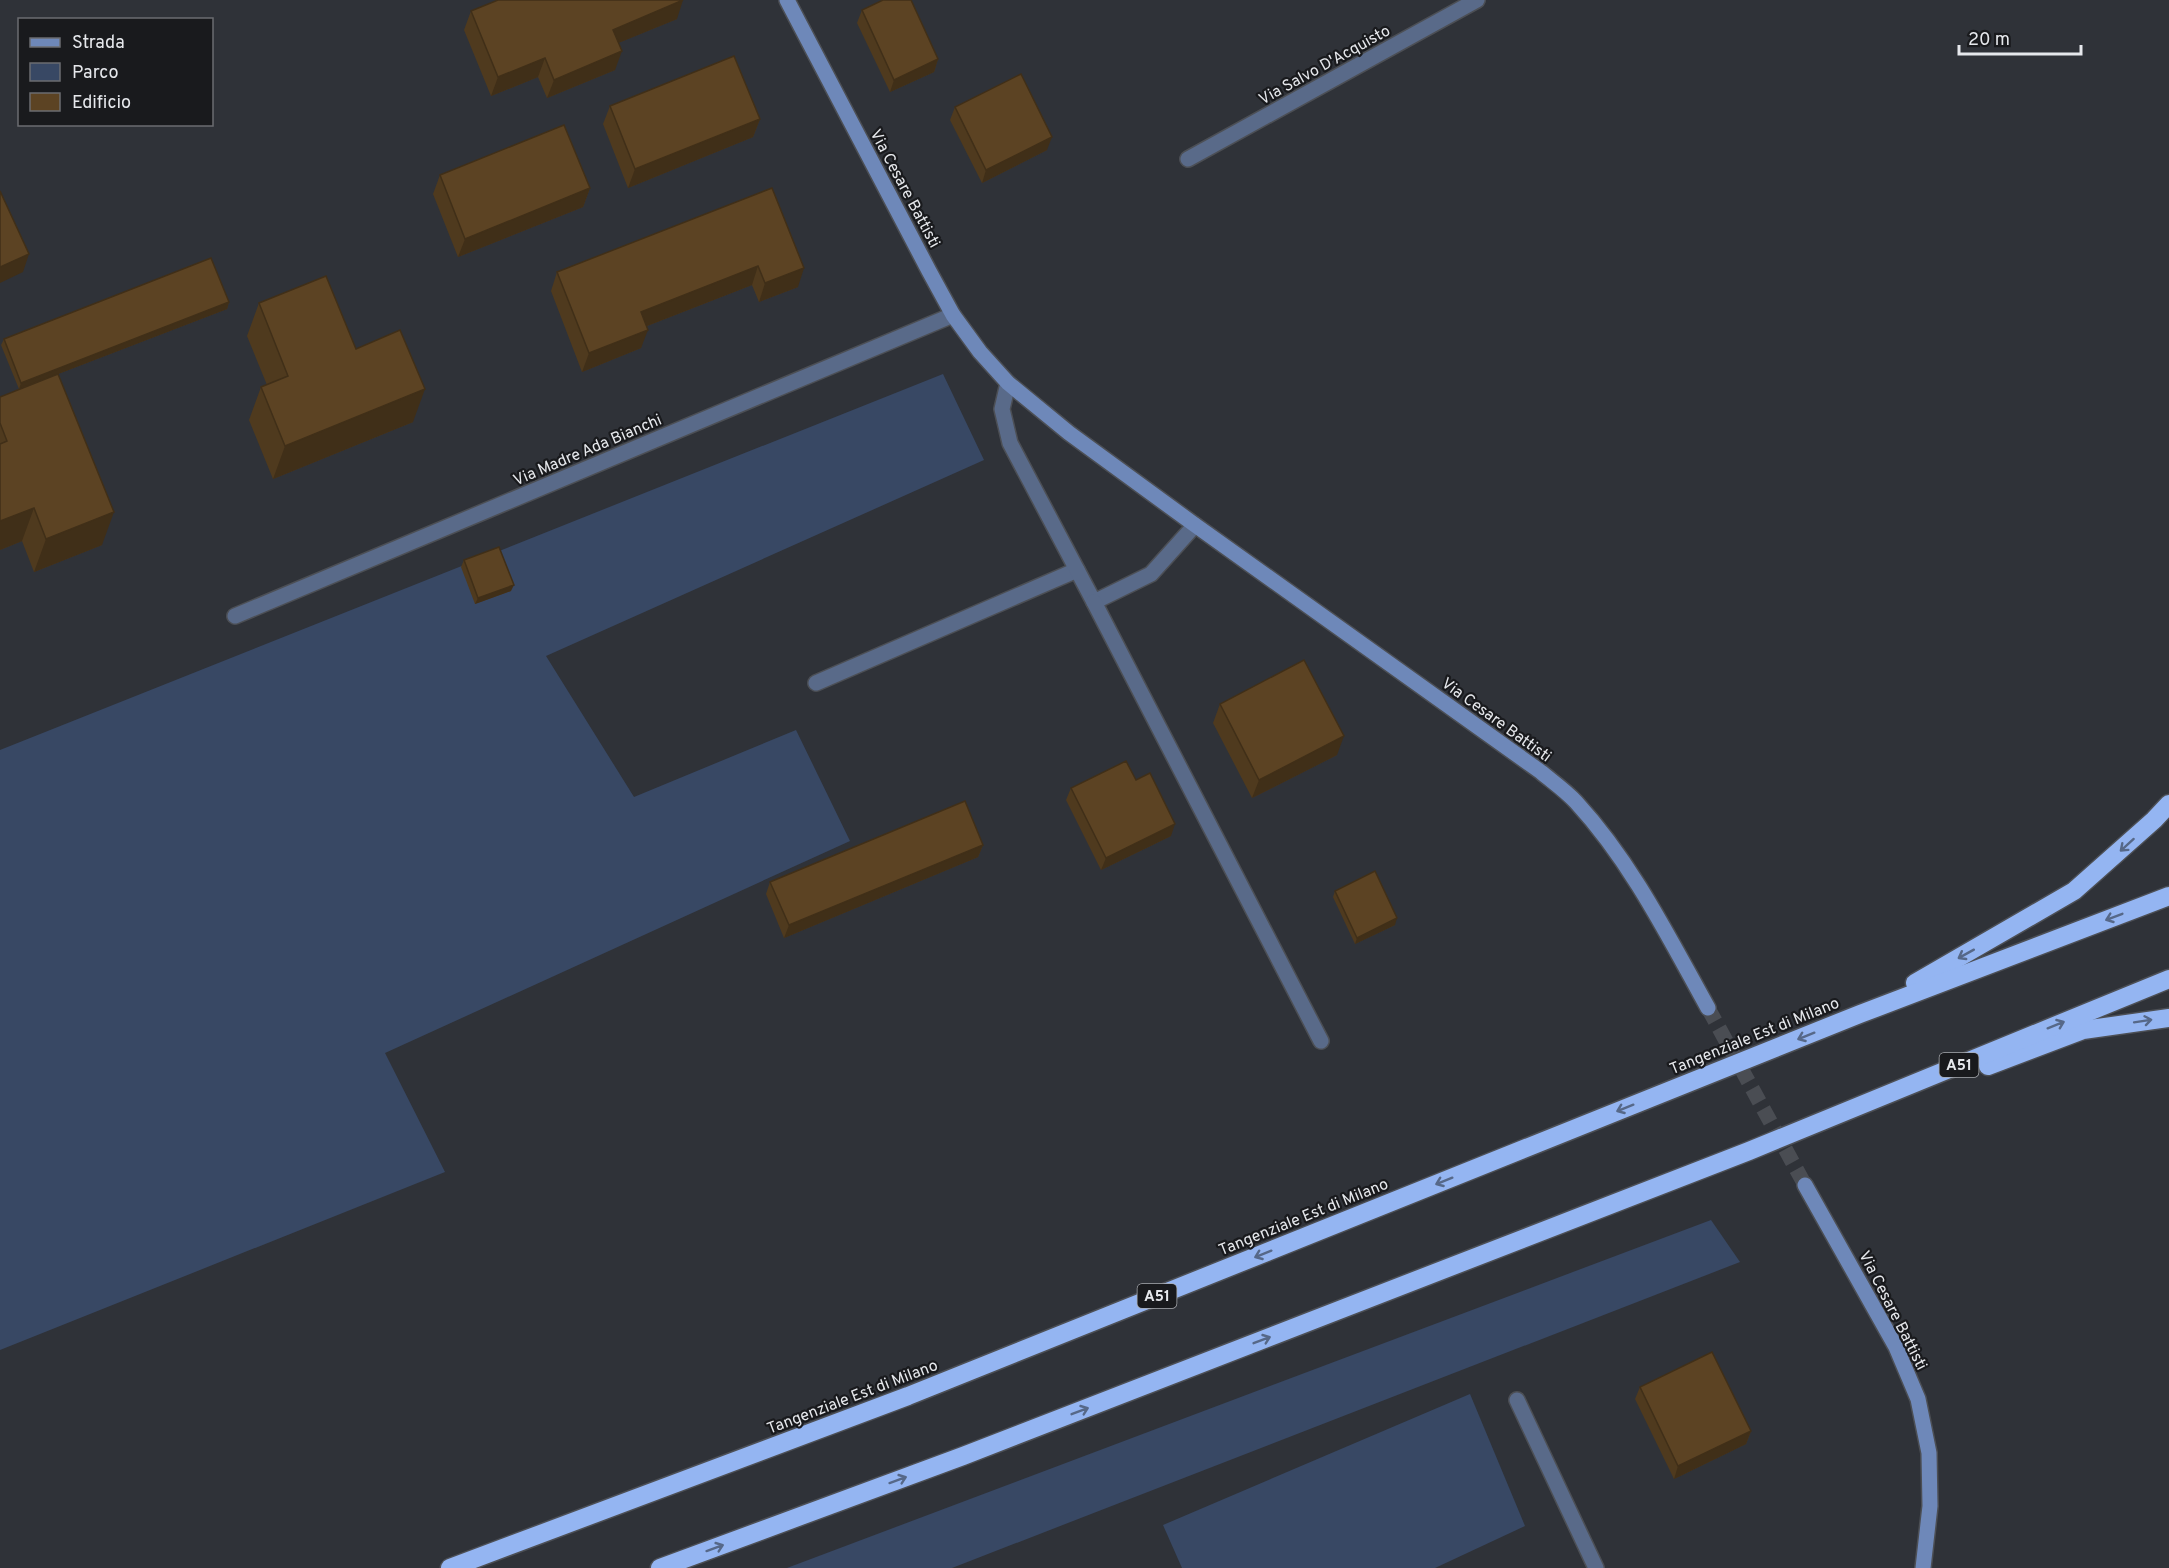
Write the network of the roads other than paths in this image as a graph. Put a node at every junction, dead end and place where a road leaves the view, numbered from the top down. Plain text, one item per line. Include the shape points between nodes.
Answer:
1 (787, 0) edge
2 (1477, 0) edge
3 (1188, 159) dead end
4 (953, 315) junction
5 (1008, 383) junction
6 (1195, 525) junction
7 (1077, 570) junction
8 (1094, 602) junction
9 (235, 616) dead end
10 (816, 683) dead end
11 (2169, 804) edge
12 (2169, 896) edge
13 (2169, 979) edge
14 (1708, 1008) tunnel mouth
15 (1860, 1014) junction
16 (2169, 1017) edge
17 (1321, 1041) dead end
18 (1749, 1151) junction
19 (1806, 1185) tunnel mouth
20 (1518, 1400) dead end
21 (450, 1568) edge
22 (660, 1568) edge
23 (1596, 1568) edge
24 (1923, 1568) edge

1 - 4 street, Via Cesare Battisti
2 - 3 street, Via Salvo D'Acquisto
4 - 5 street, Via Cesare Battisti
4 - 9 street, Via Madre Ada Bianchi
5 - 6 street, Via Cesare Battisti
5 - 7 street via 1002,409 1010,443
6 - 8 street via 1151,574
6 - 14 street, Via Cesare Battisti via 1575,800 1638,881
7 - 8 street
7 - 10 street
8 - 17 street
11 -> 15 highway via 2074,891
12 -> 15 highway, Tangenziale Est di Milano / A51
18 -> 13 highway, A51
15 -> 21 highway, Tangenziale Est di Milano / A51 via 908,1396
18 -> 16 highway via 2083,1030
22 -> 18 highway, A51 via 963,1456
19 - 24 street, Via Cesare Battisti via 1896,1347 1918,1399 1929,1453 1930,1506
20 - 23 street

